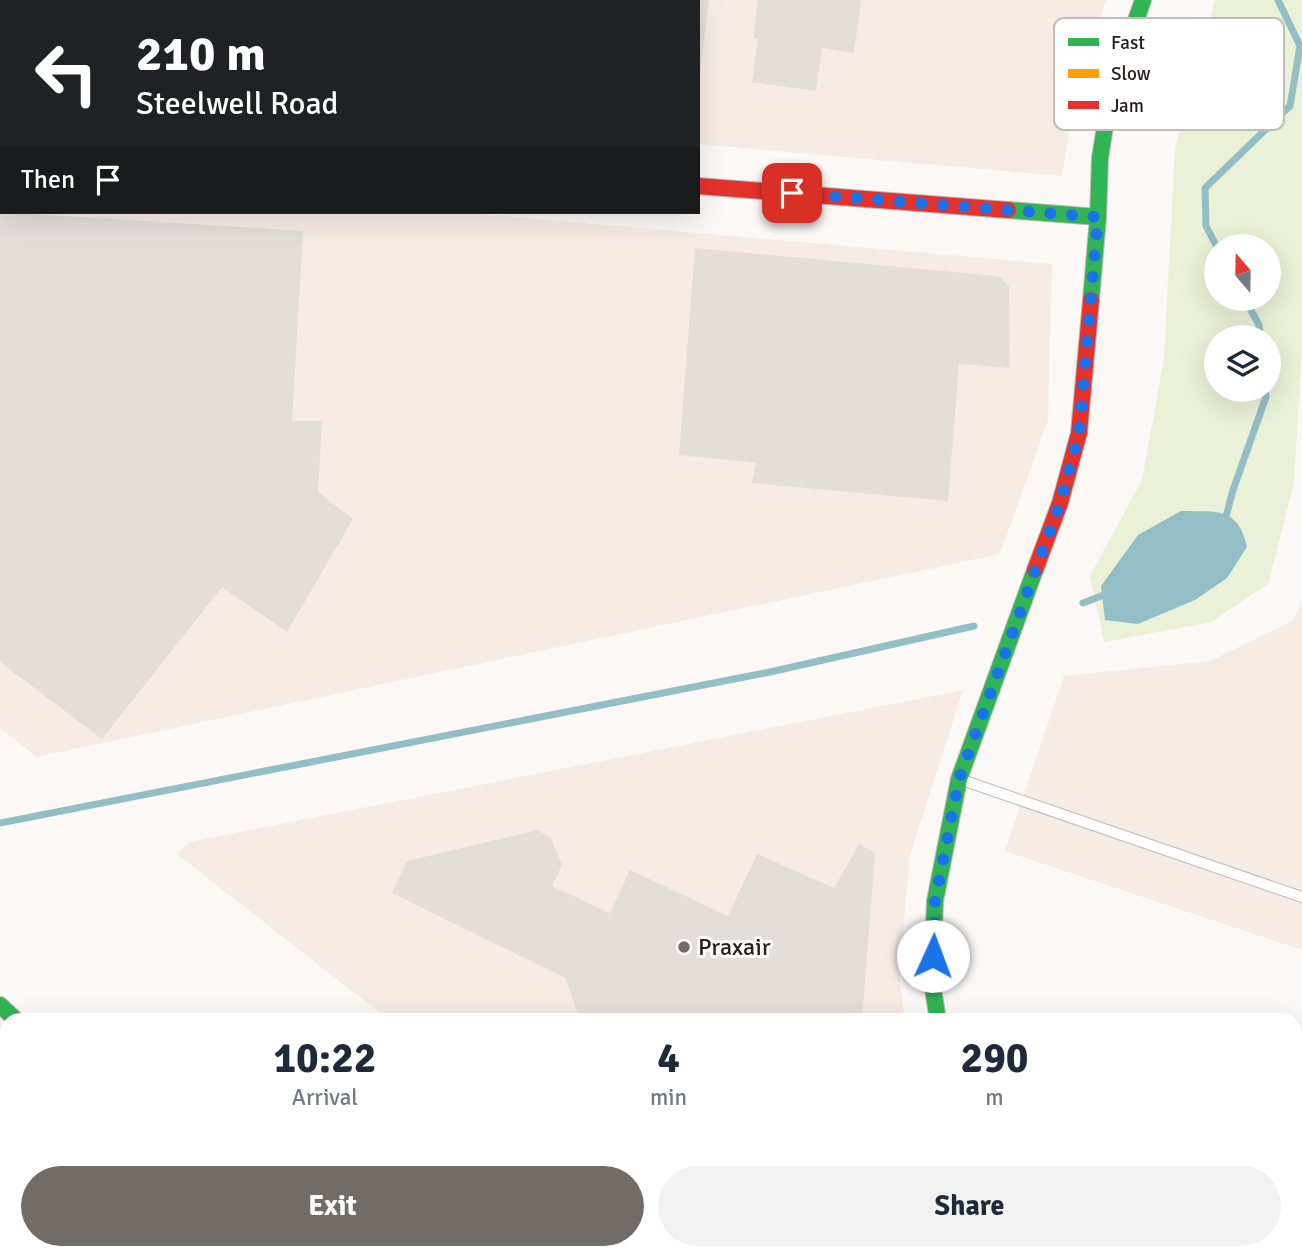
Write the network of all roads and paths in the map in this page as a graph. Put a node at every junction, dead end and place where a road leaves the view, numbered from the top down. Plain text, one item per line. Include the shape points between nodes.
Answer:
1 (1143, 0) edge
2 (1137, 18) edge
3 (1104, 130) edge
4 (700, 186) edge
5 (1098, 217) junction
6 (959, 779) junction
7 (1302, 897) edge
8 (937, 1013) edge

1 - 2 main road
3 - 5 main road
4 - 5 main road
5 - 6 main road via 1079,433 1060,503
6 - 7 lane
6 - 8 main road via 935,901 932,983

